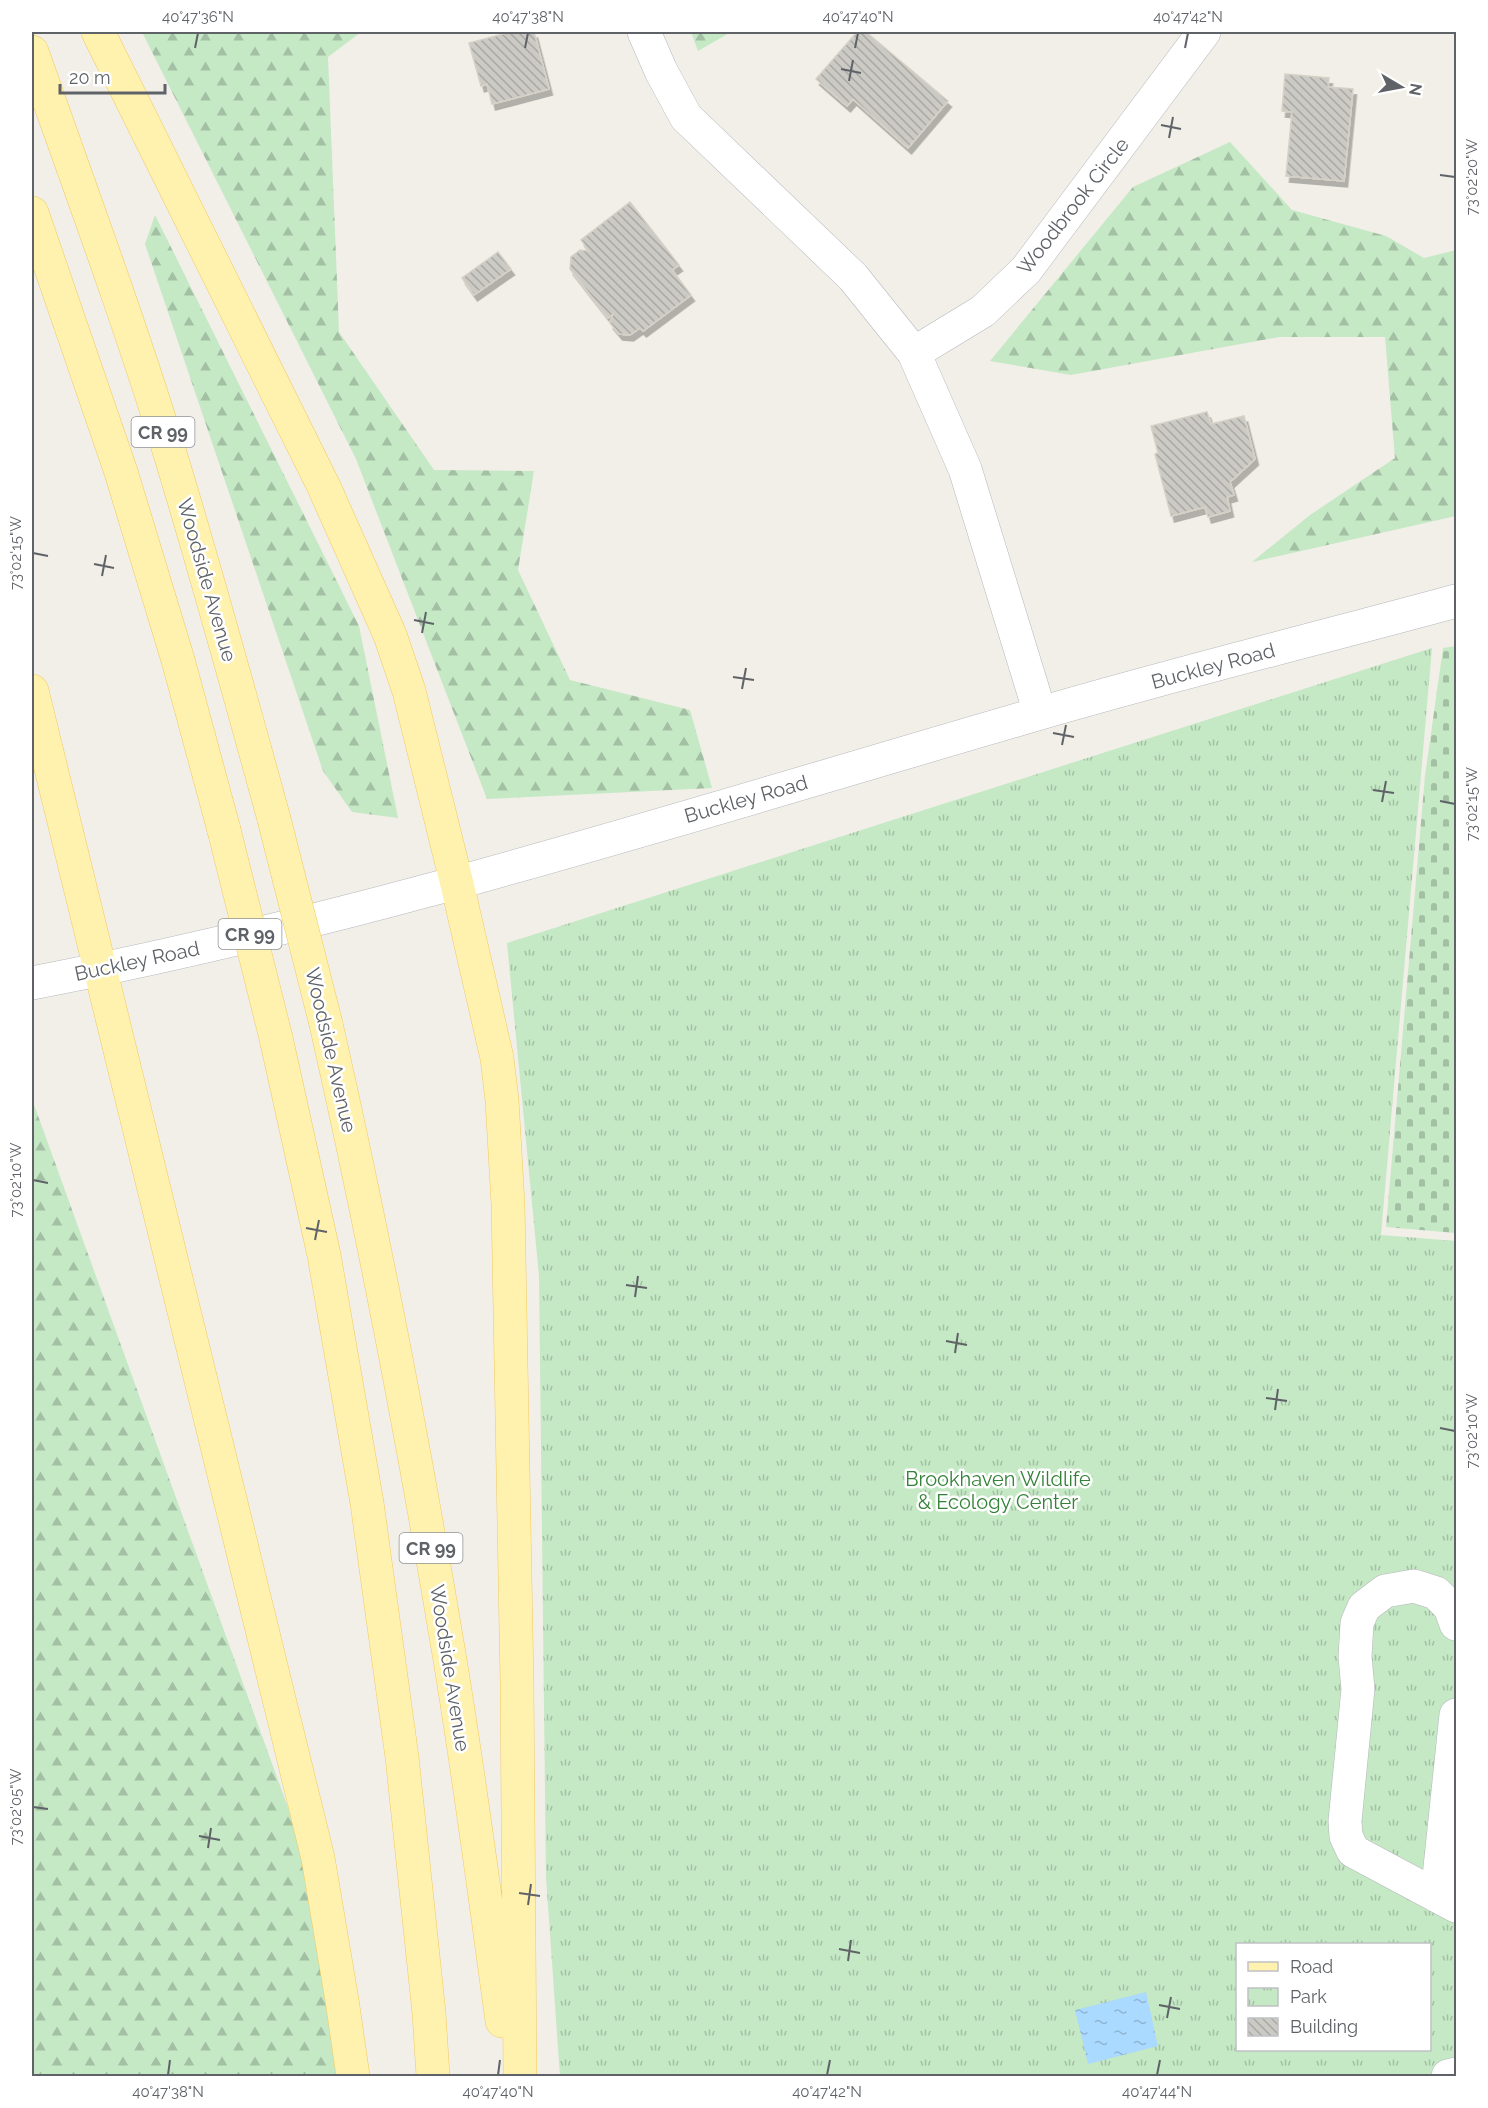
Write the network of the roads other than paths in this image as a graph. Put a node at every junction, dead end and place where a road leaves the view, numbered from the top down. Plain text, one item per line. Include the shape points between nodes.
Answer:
1 (98, 32) edge
2 (644, 32) edge
3 (1204, 32) edge
4 (32, 52) edge
5 (32, 213) edge
6 (914, 353) junction
7 (1456, 602) edge
8 (32, 691) edge
9 (1040, 713) junction
10 (457, 884) junction
11 (100, 970) junction
12 (32, 983) edge
13 (1456, 1624) edge
14 (1456, 1715) edge
15 (1447, 1901) edge
16 (1456, 2074) edge
17 (353, 2076) edge
18 (433, 2076) edge
19 (510, 2076) edge
20 (520, 2076) edge
21 (1448, 2076) edge

1 - 10 main road via 324,487 390,635 410,691
2 - 6 street via 686,117 853,277
3 - 6 street, Woodbrook Circle via 1026,270 983,311
4 - 19 main road, Woodside Avenue / CR 99, bridge via 168,446 224,634 326,1024 356,1154 447,1639
5 - 18 main road, CR 99, bridge via 121,472 178,660 276,1038 324,1255 367,1503 402,1758
6 - 9 street via 965,468
7 - 9 street, Buckley Road
8 - 11 main road
9 - 10 street, Buckley Road
10 - 11 street, Buckley Road
10 - 20 main road via 497,1058 505,1142
11 - 12 street, Buckley Road
11 - 17 main road via 318,1858
13 - 15 street via 1450,1607 1436,1593 1414,1586 1385,1592 1364,1607 1357,1623 1358,1689 1345,1821 1353,1851
14 - 15 street
16 - 21 street

